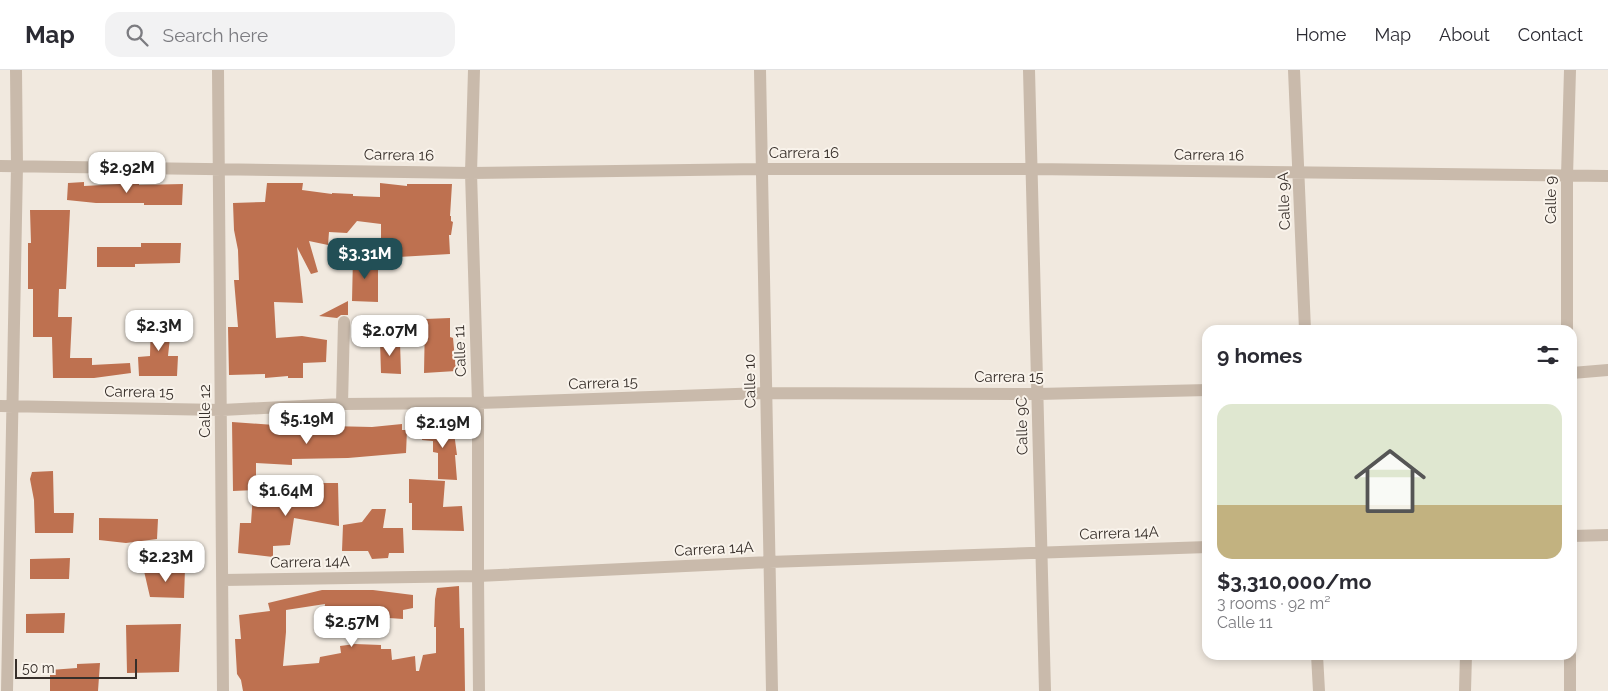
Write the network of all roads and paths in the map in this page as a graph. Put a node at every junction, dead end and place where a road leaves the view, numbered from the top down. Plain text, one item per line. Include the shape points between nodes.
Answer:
1 (16, 70) edge
2 (218, 70) edge
3 (474, 70) edge
4 (760, 70) edge
5 (1029, 70) edge
6 (1294, 70) edge
7 (1570, 70) edge
8 (0, 166) edge
9 (17, 166) junction
10 (220, 168) junction
11 (762, 169) junction
12 (1032, 169) junction
13 (1299, 172) junction
14 (471, 173) junction
15 (1567, 176) junction
16 (1608, 176) edge
17 (344, 322) dead end
18 (1305, 325) edge
19 (1567, 325) edge
20 (1608, 370) edge
21 (1577, 373) edge
22 (1202, 390) edge
23 (766, 393) junction
24 (1038, 394) junction
25 (478, 403) junction
26 (342, 404) junction
27 (6, 406) edge
28 (222, 410) junction
29 (1608, 535) edge
30 (1577, 536) edge
31 (1202, 547) edge
32 (1041, 552) junction
33 (769, 562) junction
34 (478, 576) junction
35 (223, 580) junction
36 (1317, 660) edge
37 (1466, 660) edge
38 (1570, 660) edge
39 (7, 691) edge
40 (223, 691) edge
41 (479, 691) edge
42 (772, 691) edge
43 (1045, 691) edge
44 (1319, 691) edge
45 (1465, 691) edge
46 (1570, 691) edge

1 - 9 street
2 - 10 street, Calle 12
3 - 14 street, Calle 11
4 - 11 street, Calle 10
5 - 12 street, Calle 9C
6 - 13 street, Calle 9A
7 - 15 street, Calle 9
8 - 9 street, Carrera 16
9 - 10 street, Carrera 16
9 - 27 street
10 - 14 street, Carrera 16
10 - 28 street, Calle 12
11 - 12 street, Carrera 16
11 - 14 street, Carrera 16
11 - 23 street, Calle 10
12 - 13 street, Carrera 16
12 - 24 street, Calle 9C
13 - 15 street, Carrera 16
13 - 18 street, Calle 9A
14 - 25 street, Calle 11
15 - 16 street, Carrera 16
15 - 19 street, Calle 9
17 - 26 street
20 - 21 street
22 - 24 street, Carrera 15
23 - 24 street, Carrera 15
23 - 25 street, Carrera 15
23 - 33 street, Calle 10
24 - 32 street, Calle 9C
25 - 26 street, Carrera 15
25 - 34 street, Calle 11
26 - 28 street, Carrera 15
27 - 28 street, Carrera 15
27 - 39 street
28 - 35 street, Calle 12
29 - 30 street
31 - 32 street, Carrera 14A
32 - 33 street, Carrera 14A
32 - 43 street, Calle 9C
33 - 34 street, Carrera 14A
33 - 42 street, Calle 10
34 - 35 street, Carrera 14A
34 - 41 street, Calle 11
35 - 40 street, Calle 12
36 - 44 street
37 - 45 street
38 - 46 street

